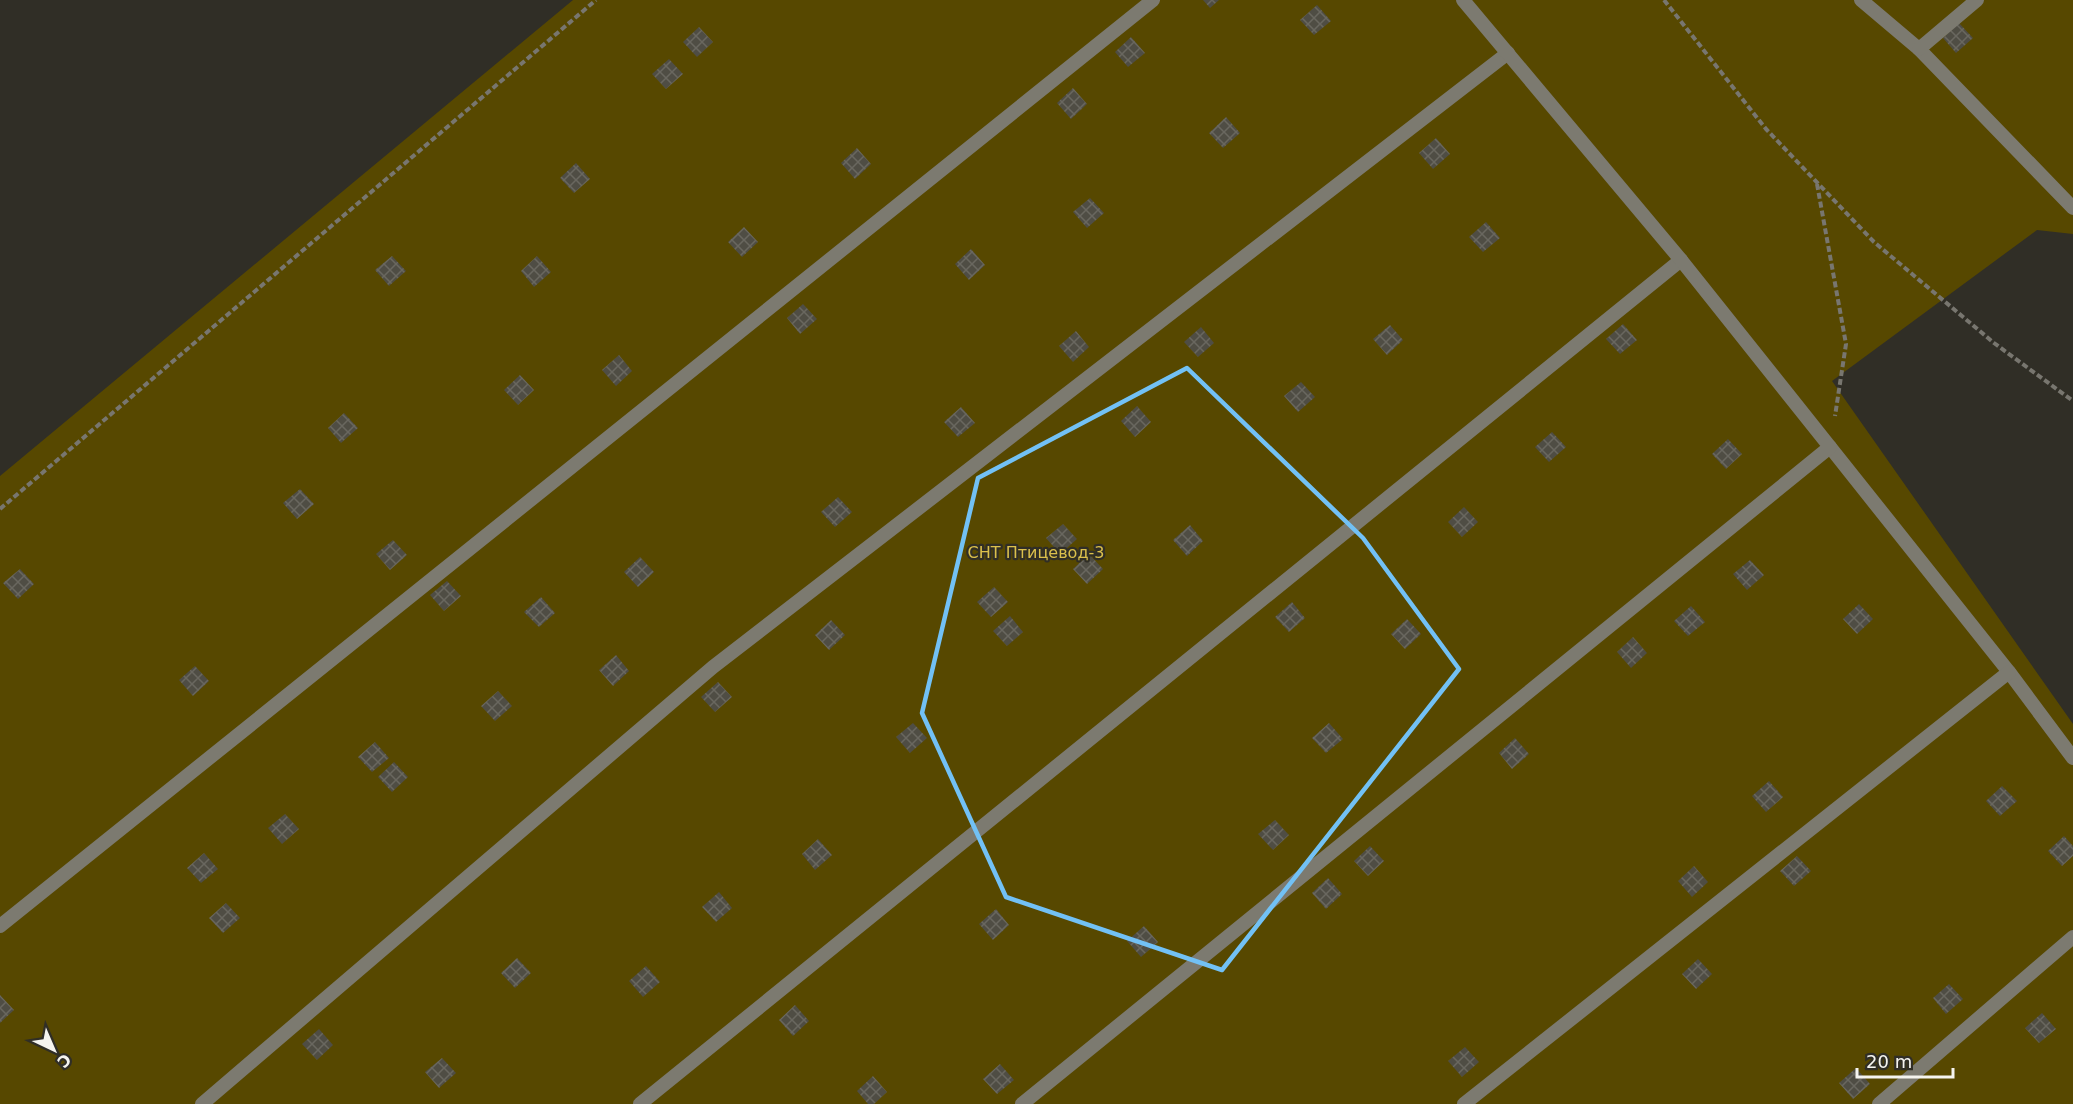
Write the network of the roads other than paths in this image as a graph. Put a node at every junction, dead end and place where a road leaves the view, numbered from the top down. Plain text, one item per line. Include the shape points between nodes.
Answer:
1 (1153, 0) edge
2 (1463, 0) edge
3 (1861, 0) edge
4 (1977, 0) edge
5 (1919, 49) junction
6 (1508, 53) junction
7 (2073, 208) edge
8 (1681, 261) junction
9 (1830, 447) junction
10 (2009, 672) junction
11 (2073, 758) edge
12 (0, 926) edge
13 (2073, 937) edge
14 (202, 1104) edge
15 (640, 1104) edge
16 (1022, 1104) edge
17 (1464, 1104) edge
18 (1879, 1104) edge

1 - 12 lane
2 - 6 lane
3 - 5 lane
4 - 5 lane
5 - 7 lane
6 - 8 lane
6 - 14 lane via 713,668
8 - 9 lane
8 - 15 lane
9 - 10 lane
9 - 16 lane
10 - 11 lane
10 - 17 lane
13 - 18 lane

